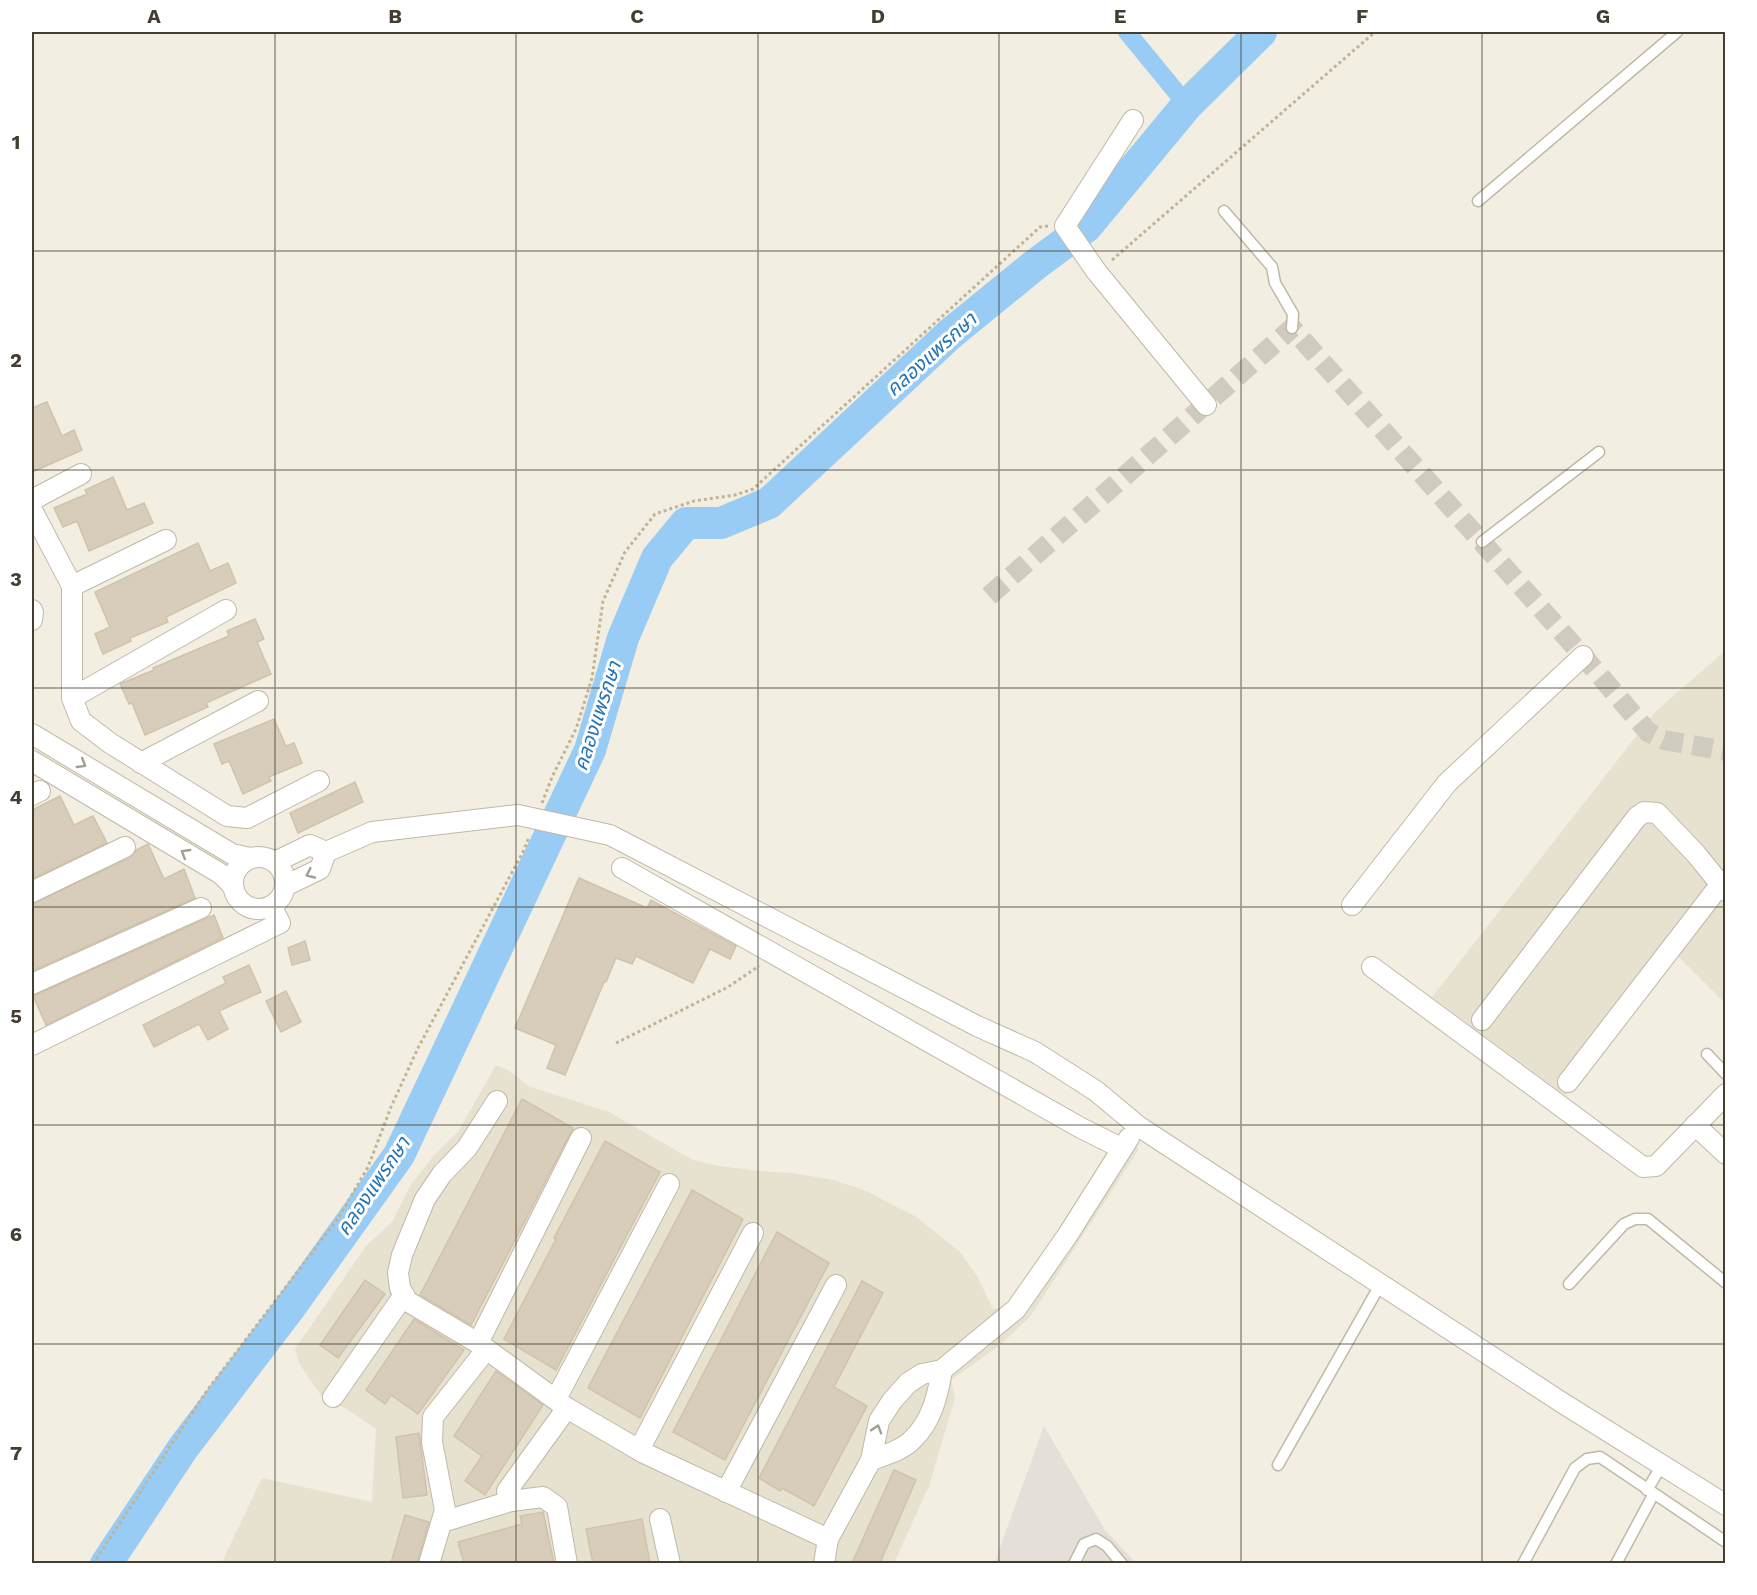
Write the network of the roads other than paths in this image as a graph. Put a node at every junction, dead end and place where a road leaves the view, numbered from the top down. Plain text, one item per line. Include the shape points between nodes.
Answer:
1 (1677, 32) edge
2 (1133, 120) dead end
3 (1478, 201) dead end
4 (1224, 212) dead end
5 (1292, 328) dead end
6 (1206, 405) dead end
7 (1599, 452) dead end
8 (81, 474) dead end
9 (32, 500) edge
10 (32, 510) edge
11 (166, 540) dead end
12 (1482, 543) dead end
13 (72, 586) junction
14 (32, 610) edge
15 (226, 610) dead end
16 (32, 620) edge
17 (1583, 656) dead end
18 (72, 698) junction
19 (258, 701) dead end
20 (32, 734) edge
21 (32, 761) edge
22 (141, 763) junction
23 (319, 781) dead end
24 (125, 847) dead end
25 (327, 852) junction
26 (250, 858) junction
27 (275, 862) junction
28 (621, 868) dead end
29 (233, 886) junction
30 (285, 886) junction
31 (1723, 888) edge
32 (32, 892) edge
33 (1352, 905) dead end
34 (271, 906) junction
35 (201, 908) dead end
36 (1372, 967) dead end
37 (32, 984) edge
38 (1482, 1020) dead end
39 (32, 1046) edge
40 (1707, 1054) dead end
41 (1725, 1074) edge
42 (1568, 1083) dead end
43 (1725, 1094) edge
44 (497, 1101) dead end
45 (1695, 1125) junction
46 (1138, 1126) junction
47 (581, 1138) dead end
48 (1121, 1148) junction
49 (1725, 1155) edge
50 (669, 1184) dead end
51 (753, 1233) dead end
52 (1725, 1283) edge
53 (1569, 1284) dead end
54 (836, 1285) dead end
55 (1380, 1285) junction
56 (404, 1295) junction
57 (482, 1346) junction
58 (942, 1370) junction
59 (333, 1397) dead end
60 (561, 1404) junction
61 (639, 1450) junction
62 (871, 1460) junction
63 (1278, 1465) dead end
64 (1662, 1465) junction
65 (726, 1492) junction
66 (1650, 1492) junction
67 (511, 1501) junction
68 (1725, 1505) edge
69 (660, 1519) dead end
70 (442, 1522) junction
71 (828, 1539) junction
72 (1725, 1542) edge
73 (429, 1563) edge
74 (567, 1563) edge
75 (670, 1563) edge
76 (824, 1563) edge
77 (1074, 1563) edge
78 (1122, 1563) edge
79 (1523, 1563) edge
80 (1616, 1563) edge

1 - 3 lane
2 - 6 street via 1065,226 1102,267
4 - 5 lane via 1272,267 1275,283 1293,314
7 - 12 lane
8 - 9 street
10 - 13 street
11 - 13 street
13 - 18 street
14 - 16 street
15 - 18 street
17 - 33 street via 1447,783
18 - 22 street via 81,721
19 - 22 street
20 -> 26 street via 232,854
29 -> 21 street via 220,874
22 - 23 street via 228,816 247,818
24 - 32 street
25 - 27 street via 310,845
25 -> 30 street via 320,869
25 - 46 street via 372,832 518,815 610,835 977,1026 1035,1052 1096,1091
26 - 27 street
26 - 29 street via 237,869
27 - 30 street
28 - 48 street
29 - 34 street via 247,906
30 - 34 street
31 - 38 street via 1657,813 1644,812
31 - 42 street
34 - 39 street via 280,923
35 - 37 street
36 - 45 street via 1638,1165 1656,1166
40 - 41 lane
43 - 45 street
44 - 56 street via 467,1148 425,1199 398,1273
45 - 49 street
46 - 48 street
46 - 55 street
47 - 57 street
48 - 58 street via 1017,1310
50 - 60 street
51 - 61 street
52 - 53 lane via 1648,1219 1624,1224
54 - 65 street
55 - 63 lane
55 - 64 street
56 - 57 street via 407,1301
56 - 59 street
57 - 60 street
57 - 70 street via 433,1417 432,1442 445,1510
58 - 62 street via 934,1408 913,1439
62 -> 58 street via 879,1421 892,1401 922,1374
60 - 61 street
60 - 67 street via 507,1491
61 - 65 street
62 - 71 street
64 - 66 lane
64 - 68 street
65 - 71 street
66 - 72 lane
66 - 79 lane via 1600,1457 1587,1459 1575,1468
66 - 80 lane
67 - 70 street
67 - 74 street via 543,1497 557,1507
69 - 75 street
70 - 73 street
71 - 76 street
77 - 78 lane via 1084,1544 1095,1539

